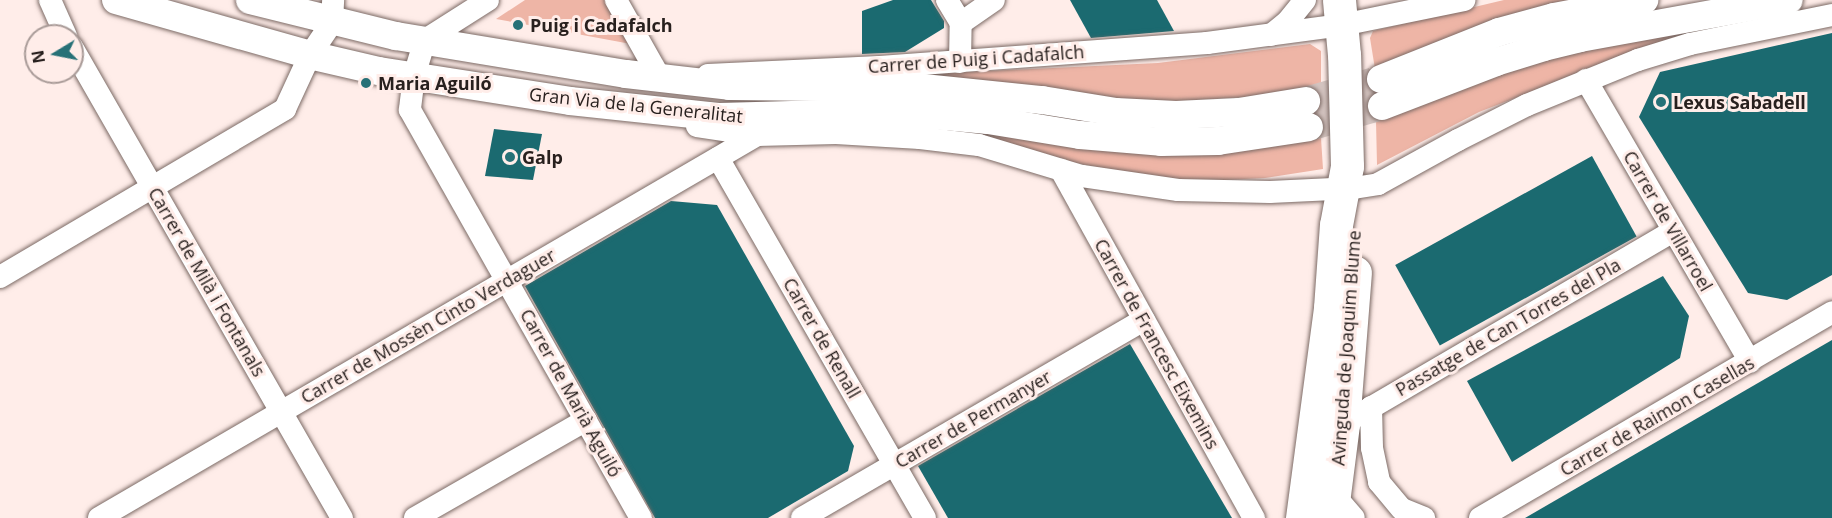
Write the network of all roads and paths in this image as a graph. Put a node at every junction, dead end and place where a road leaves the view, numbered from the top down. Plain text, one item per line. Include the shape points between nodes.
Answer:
1 (50, 0) edge
2 (116, 0) edge
3 (250, 0) edge
4 (488, 0) edge
5 (616, 0) edge
6 (947, 0) edge
7 (1305, 0) edge
8 (1464, 0) edge
9 (1644, 0) edge
10 (1789, 0) edge
11 (1404, 5) edge
12 (333, 11) edge
13 (976, 11) edge
14 (1340, 12) edge
15 (1832, 15) edge
16 (61, 24) edge
17 (1271, 36) junction
18 (425, 40) junction
19 (310, 55) junction
20 (960, 62) junction
21 (84, 68) edge
22 (414, 76) junction
23 (670, 79) junction
24 (1586, 80) junction
25 (645, 108) junction
26 (757, 135) junction
27 (718, 158) junction
28 (1061, 170) junction
29 (1347, 181) junction
30 (154, 188) junction
31 (1673, 231) junction
32 (0, 277) edge
33 (507, 280) junction
34 (1832, 312) edge
35 (1144, 320) junction
36 (1324, 348) junction
37 (1750, 362) junction
38 (1371, 407) junction
39 (282, 412) junction
40 (586, 420) junction
41 (1343, 424) junction
42 (894, 465) junction
43 (1340, 510) edge
44 (99, 518) edge
45 (342, 518) edge
46 (415, 518) edge
47 (641, 518) edge
48 (802, 518) edge
49 (925, 518) edge
50 (1254, 518) edge
51 (1302, 518) edge
52 (1424, 518) edge
53 (1480, 518) edge

1 - 16 street
2 - 19 street, Gran Via de la Generalitat
3 - 12 street, Gran Via de la Generalitat
4 - 18 street
5 - 23 street
6 - 13 street
7 - 17 street
8 - 11 street, Carrer de Puig i Cadafalch
9 - 10 street via 1499,32 1382,92 1580,38
11 - 14 street, Carrer de Puig i Cadafalch
12 - 18 street, Gran Via de la Generalitat
12 - 19 street
13 - 20 street
14 - 17 street, Carrer de Puig i Cadafalch
14 - 29 main road, Avinguda de Joaquim Blume
15 - 24 street via 1690,44
17 - 20 street, Carrer de Puig i Cadafalch
18 - 22 street, Carrer de Marià Aguiló
18 - 23 street, Gran Via de la Generalitat via 542,62
19 - 22 street, Gran Via de la Generalitat
19 - 30 street via 285,109
20 - 23 street, Carrer de Puig i Cadafalch via 743,71
21 - 30 street, Carrer de Milà i Fontanals
22 - 25 street, Gran Via de la Generalitat via 570,101
22 - 33 street, Carrer de Marià Aguiló via 410,110
23 - 25 street, Gran Via de la Generalitat via 778,88 923,88 1166,115 1307,114 1218,141 1161,142 934,116 867,113 720,117
24 - 29 street via 1458,140 1378,184
24 - 31 street, Carrer de Villarroel
25 - 26 street via 696,126
26 - 27 street, Carrer de Mossèn Cinto Verdaguer
26 - 28 street via 836,133 920,138 980,145
27 - 33 street, Carrer de Mossèn Cinto Verdaguer
27 - 42 street, Carrer de Renall
28 - 29 street via 1178,190 1270,192
28 - 35 street, Carrer de Francesc Eixemins
29 - 36 main road, Avinguda de Joaquim Blume
29 - 41 main road, Avinguda de Joaquim Blume via 1356,237
30 - 32 street
30 - 39 street, Carrer de Milà i Fontanals
31 - 37 street, Carrer de Villarroel
31 - 38 street, Passatge de Can Torres del Pla
33 - 39 street, Carrer de Mossèn Cinto Verdaguer
33 - 40 street, Carrer de Marià Aguiló
34 - 37 street, Carrer de Raimon Casellas
35 - 42 street, Carrer de Permanyer
35 - 50 street, Carrer de Francesc Eixemins
36 - 43 street, Avinguda de Joaquim Blume via 1328,393 1325,462
36 - 51 main road, Avinguda de Joaquim Blume
37 - 53 street, Carrer de Raimon Casellas
38 - 41 street, Passatge de Can Torres del Pla
38 - 52 street via 1372,448 1379,482 1402,509
39 - 44 street, Carrer de Mossèn Cinto Verdaguer
39 - 45 street, Carrer de Milà i Fontanals
40 - 46 street
40 - 47 street, Carrer de Marià Aguiló
41 - 43 main road, Avinguda de Joaquim Blume
42 - 48 street, Carrer de Permanyer
42 - 49 street, Carrer de Renall

